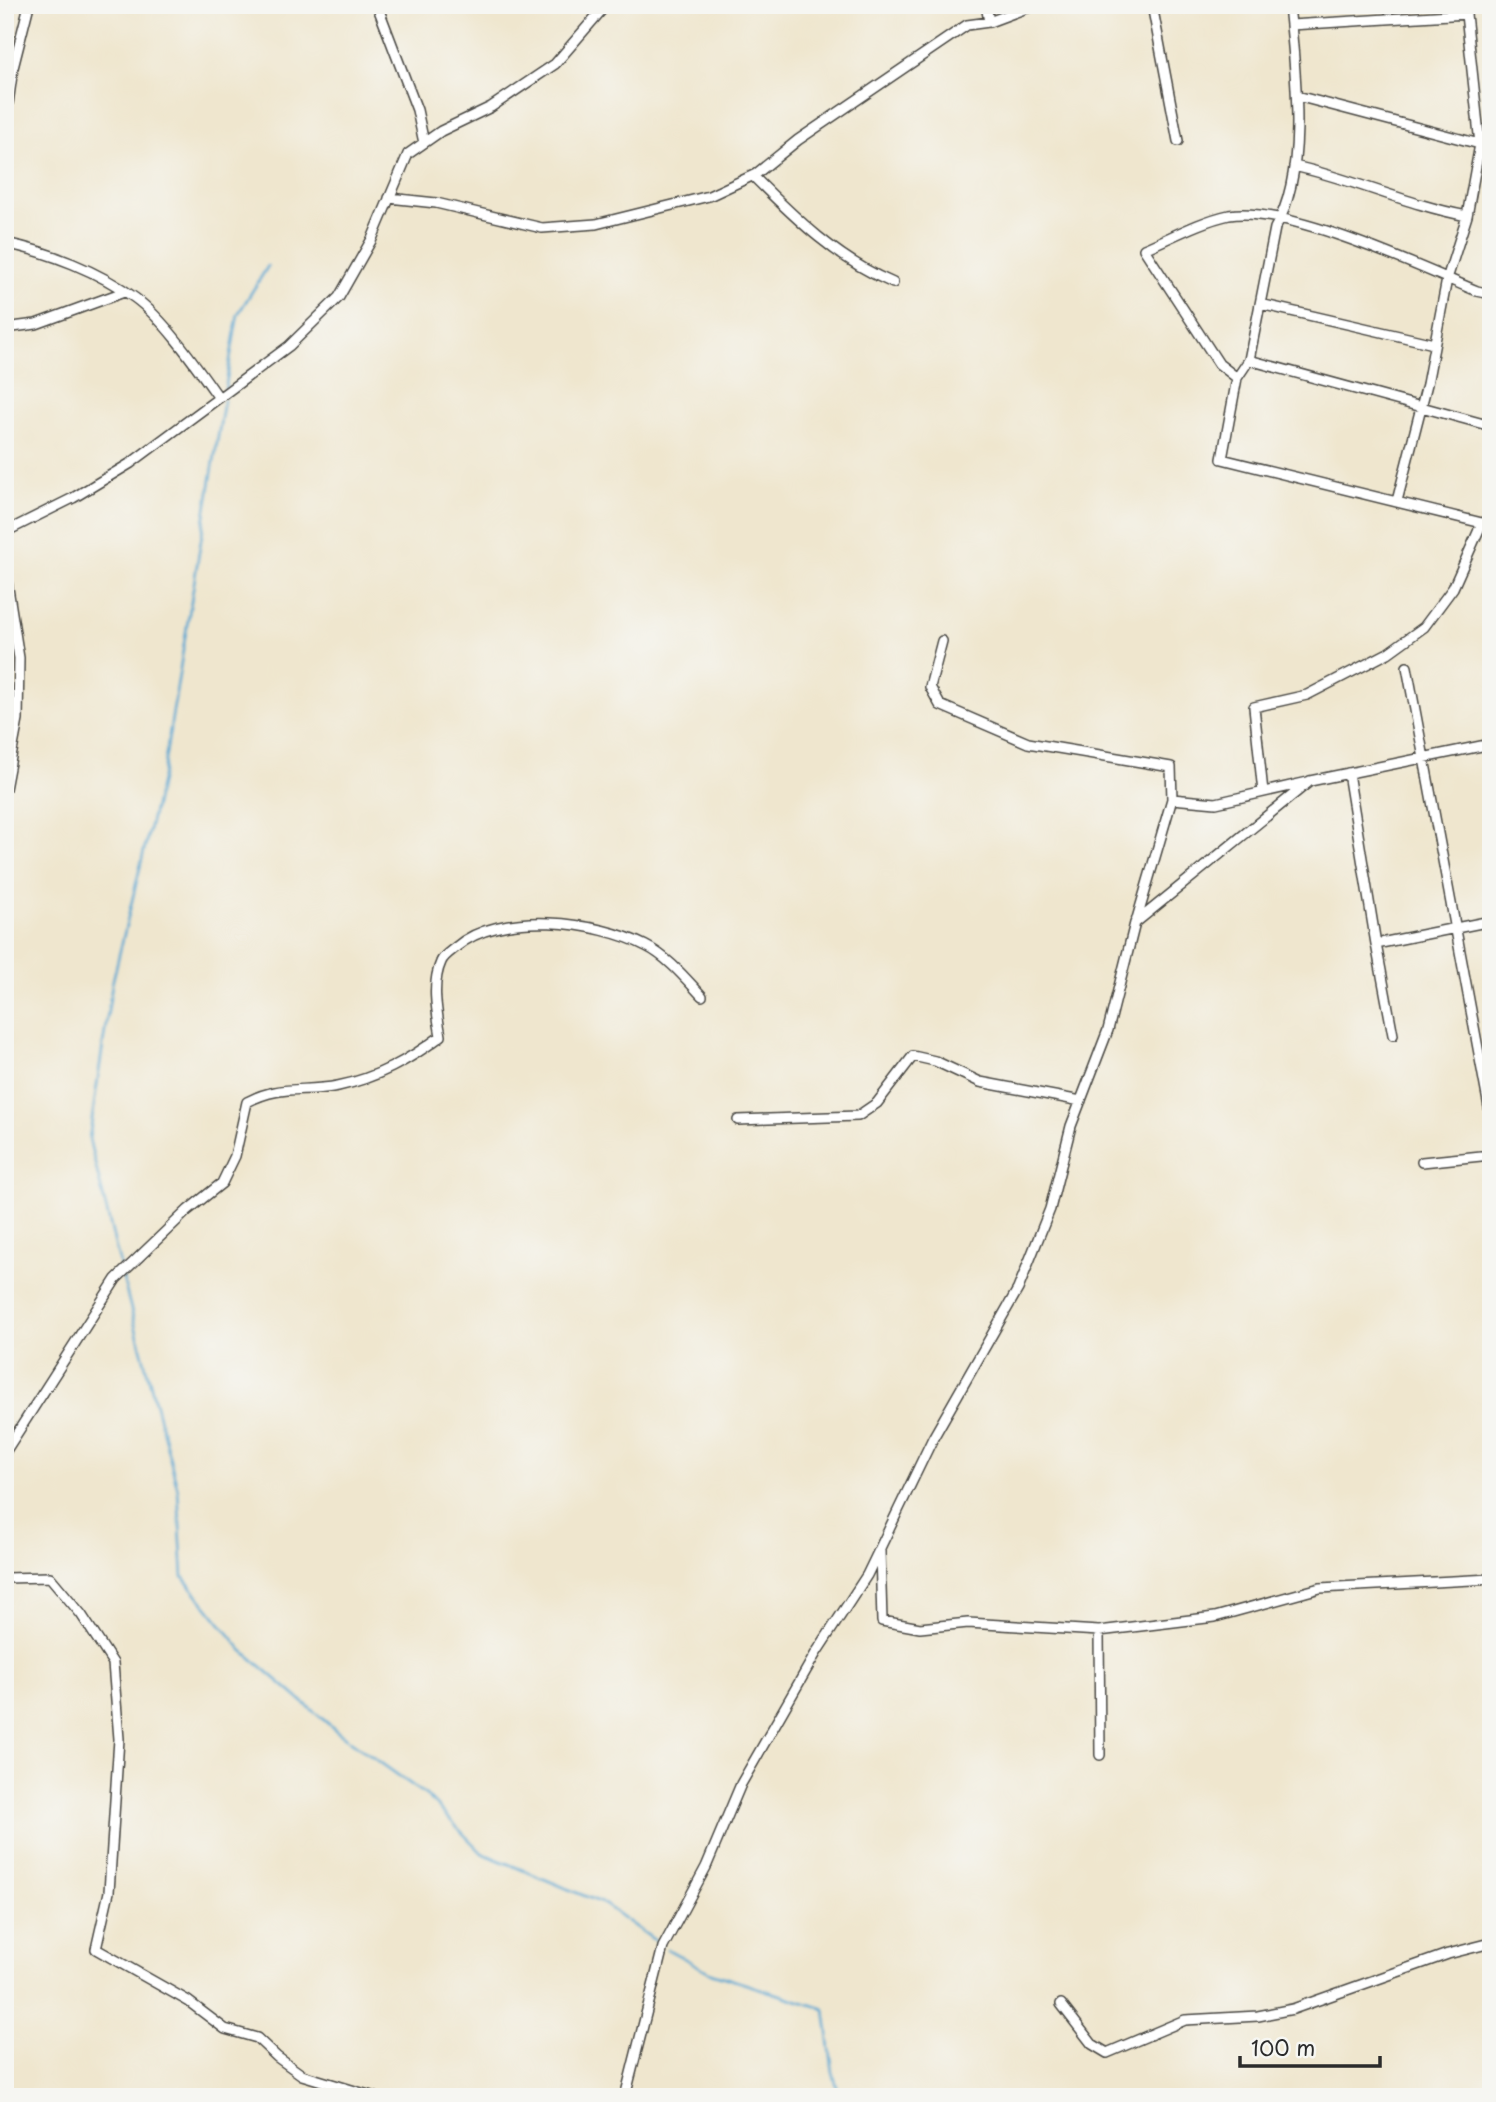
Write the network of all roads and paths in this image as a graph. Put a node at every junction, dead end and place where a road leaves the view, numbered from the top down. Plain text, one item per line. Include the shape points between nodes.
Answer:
1 (29, 5) edge
2 (377, 5) edge
3 (606, 5) edge
4 (986, 5) edge
5 (1035, 5) edge
6 (1152, 5) edge
7 (1289, 5) edge
8 (1466, 9) edge
9 (989, 22) junction
10 (1291, 25) junction
11 (1297, 96) junction
12 (5, 125) edge
13 (1178, 141) dead end
14 (424, 144) junction
15 (1480, 144) junction
16 (1491, 147) edge
17 (1294, 166) junction
18 (753, 176) junction
19 (389, 198) junction
20 (1467, 216) junction
21 (1281, 218) junction
22 (5, 243) edge
23 (1447, 279) junction
24 (893, 283) dead end
25 (124, 292) junction
26 (1491, 294) edge
27 (1260, 304) junction
28 (5, 328) edge
29 (1434, 344) junction
30 (1249, 360) junction
31 (1237, 378) junction
32 (219, 398) junction
33 (1421, 407) junction
34 (1491, 426) edge
35 (1397, 501) junction
36 (1486, 521) edge
37 (5, 532) edge
38 (5, 569) edge
39 (942, 641) dead end
40 (1407, 667) dead end
41 (1491, 744) edge
42 (1426, 757) junction
43 (1348, 773) junction
44 (1310, 781) junction
45 (5, 789) edge
46 (1263, 792) junction
47 (1172, 799) junction
48 (1491, 921) edge
49 (1135, 923) junction
50 (1457, 928) junction
51 (1376, 944) junction
52 (702, 996) dead end
53 (1393, 1035) dead end
54 (1081, 1101) junction
55 (1491, 1118) edge
56 (738, 1120) dead end
57 (1491, 1155) edge
58 (1422, 1162) dead end
59 (5, 1452) edge
60 (880, 1549) junction
61 (5, 1578) edge
62 (1491, 1578) edge
63 (1099, 1632) junction
64 (1100, 1755) dead end
65 (1491, 1943) edge
66 (1061, 2004) dead end
67 (375, 2097) edge
68 (625, 2097) edge

1 - 12 street
2 - 14 street via 417,110
3 - 14 street via 555,64
4 - 9 street
5 - 9 street
6 - 13 street
7 - 10 street
8 - 10 street
8 - 15 street
9 - 18 street via 967,26
10 - 11 street
11 - 15 street
11 - 17 street
14 - 19 street via 408,154
15 - 16 street
15 - 20 street
17 - 20 street
17 - 21 street
18 - 19 street via 719,193 596,225 542,228
18 - 24 street via 802,225 867,272
19 - 32 street via 339,297 289,346
20 - 23 street
21 - 23 street
21 - 27 street
21 - 31 street via 1228,215 1144,249 1219,364
22 - 25 street via 35,249
23 - 26 street
23 - 29 street
25 - 28 street via 36,324
25 - 32 street via 136,298 180,345
27 - 29 street
27 - 30 street
29 - 33 street
30 - 31 street
30 - 33 street
31 - 35 street via 1222,459
32 - 37 street via 131,463 73,499
33 - 34 street
33 - 35 street
35 - 36 street
36 - 46 street via 1453,588 1424,626 1388,653 1307,695 1254,707
38 - 45 street via 19,658 18,720
39 - 47 street via 930,687 940,705 1028,743 1171,766
40 - 42 street
41 - 42 street
42 - 43 street
42 - 50 street
43 - 44 street
43 - 51 street
44 - 46 street
44 - 49 street
46 - 47 street via 1216,803
47 - 49 street
48 - 50 street
49 - 54 street via 1108,1030
50 - 51 street
50 - 55 street
51 - 53 street
52 - 59 street via 647,946 606,932 560,924 520,924 464,940 441,960 436,979 440,1036 417,1054 386,1072 338,1086 270,1090 247,1102 235,1156 222,1184 116,1279
54 - 56 street via 980,1082 913,1056 877,1103 858,1116
54 - 60 street via 1050,1209 1018,1289 933,1438
57 - 58 street
60 - 63 street via 882,1621 920,1628 968,1623
60 - 68 street via 741,1784 706,1867 663,1947
61 - 67 street via 50,1577 113,1663 118,1739 109,1892 96,1949 188,2001 225,2029 257,2038 302,2075
62 - 63 street via 1320,1588 1215,1617
63 - 64 street
65 - 66 street via 1293,2009 1185,2020 1107,2053 1091,2044

